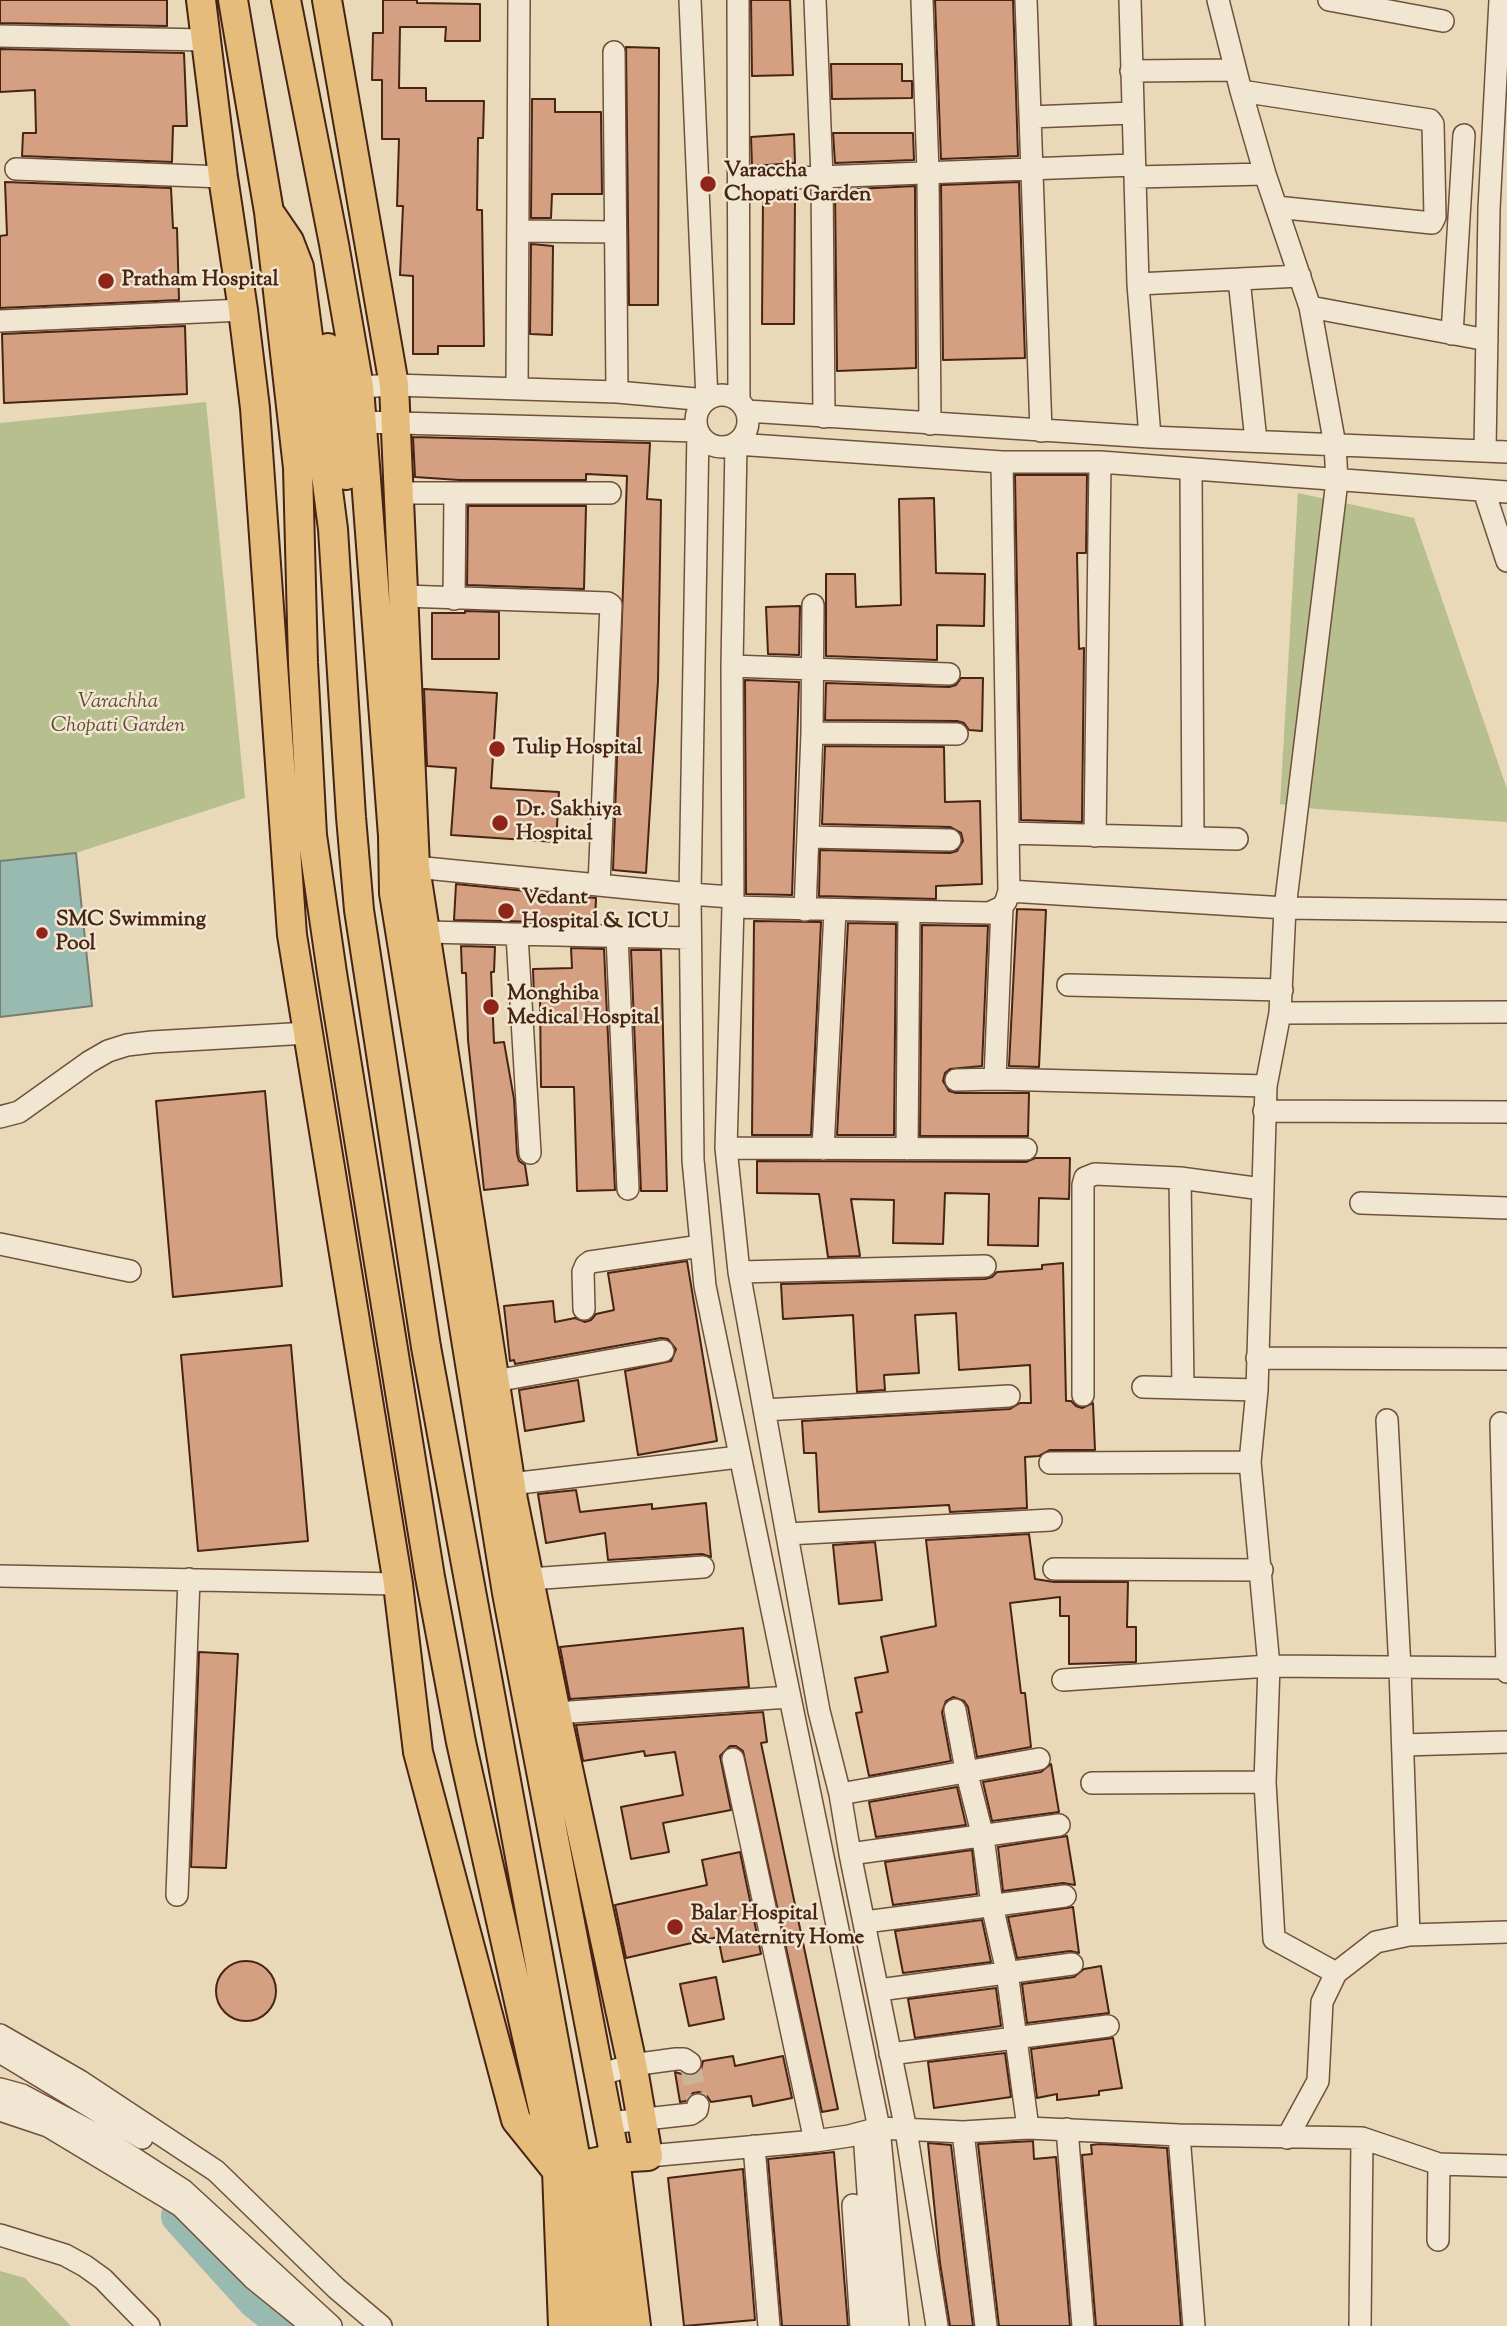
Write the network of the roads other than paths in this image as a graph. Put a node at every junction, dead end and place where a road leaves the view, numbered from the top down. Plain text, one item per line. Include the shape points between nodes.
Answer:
1 (201, 0) edge
2 (233, 0) edge
3 (327, 0) edge
4 (519, 0) edge
5 (690, 0) edge
6 (738, 0) edge
7 (815, 0) edge
8 (922, 0) edge
9 (1026, 0) edge
10 (1130, 0) edge
11 (1218, 0) edge
12 (1329, 0) edge
13 (1500, 0) edge
14 (287, 9) edge
15 (1443, 21) dead end
16 (0, 36) edge
17 (206, 40) junction
18 (614, 52) dead end
19 (1235, 70) junction
20 (1131, 71) junction
21 (1241, 91) junction
22 (346, 111) junction
23 (1132, 113) junction
24 (1030, 117) junction
25 (309, 121) junction
26 (1464, 135) dead end
27 (1032, 168) junction
28 (16, 169) dead end
29 (1134, 171) junction
30 (928, 172) junction
31 (1265, 174) junction
32 (222, 177) junction
33 (822, 177) junction
34 (740, 180) junction
35 (1276, 207) junction
36 (1498, 209) edge
37 (269, 212) junction
38 (518, 232) junction
39 (614, 232) junction
40 (334, 244) junction
41 (1300, 276) junction
42 (1239, 279) junction
43 (1138, 284) junction
44 (1310, 307) junction
45 (243, 310) junction
46 (0, 321) edge
47 (1452, 334) junction
48 (1487, 340) junction
49 (394, 385) junction
50 (359, 387) junction
51 (517, 389) junction
52 (617, 392) junction
53 (707, 400) junction
54 (743, 406) junction
55 (824, 416) junction
56 (396, 421) junction
57 (361, 422) junction
58 (930, 424) junction
59 (698, 431) junction
60 (1041, 431) junction
61 (1150, 438) junction
62 (1256, 441) junction
63 (736, 444) junction
64 (1335, 445) junction
65 (1485, 451) junction
66 (1507, 452) edge
67 (1002, 462) junction
68 (1100, 462) junction
69 (1191, 470) junction
70 (1337, 481) junction
71 (1484, 491) junction
72 (1507, 492) edge
73 (399, 493) junction
74 (455, 493) junction
75 (610, 493) dead end
76 (1507, 561) edge
77 (404, 596) junction
78 (454, 599) junction
79 (813, 605) dead end
80 (733, 666) junction
81 (813, 670) junction
82 (950, 674) dead end
83 (812, 733) junction
84 (957, 734) dead end
85 (1009, 833) junction
86 (1096, 835) junction
87 (808, 837) junction
88 (1193, 838) junction
89 (1237, 839) dead end
90 (950, 840) dead end
91 (415, 867) junction
92 (599, 886) junction
93 (690, 894) junction
94 (1006, 899) junction
95 (732, 902) junction
96 (1285, 908) junction
97 (804, 910) junction
98 (835, 911) junction
99 (1507, 911) edge
100 (909, 912) junction
101 (425, 932) junction
102 (517, 935) junction
103 (617, 936) junction
104 (690, 938) junction
105 (1068, 985) dead end
106 (1282, 990) junction
107 (1507, 1012) edge
108 (1280, 1013) junction
109 (307, 1033) junction
110 (995, 1079) junction
111 (956, 1080) dead end
112 (1266, 1086) junction
113 (1264, 1111) junction
114 (1507, 1112) edge
115 (0, 1117) edge
116 (726, 1148) junction
117 (824, 1149) junction
118 (907, 1149) junction
119 (1026, 1149) dead end
120 (530, 1153) dead end
121 (1180, 1178) junction
122 (628, 1189) dead end
123 (1262, 1189) junction
124 (1361, 1203) dead end
125 (1507, 1208) edge
126 (0, 1244) edge
127 (701, 1246) junction
128 (985, 1266) dead end
129 (130, 1271) dead end
130 (739, 1272) junction
131 (584, 1309) dead end
132 (663, 1351) dead end
133 (1257, 1358) junction
134 (1507, 1359) edge
135 (495, 1381) junction
136 (1143, 1387) dead end
137 (1183, 1388) junction
138 (1256, 1390) junction
139 (1083, 1395) dead end
140 (1009, 1396) dead end
141 (764, 1410) junction
142 (1387, 1420) dead end
143 (1501, 1423) dead end
144 (739, 1457) junction
145 (1251, 1462) junction
146 (1050, 1463) dead end
147 (510, 1484) junction
148 (1051, 1520) dead end
149 (787, 1534) junction
150 (703, 1567) dead end
151 (1054, 1569) dead end
152 (1262, 1570) junction
153 (0, 1576) edge
154 (189, 1579) junction
155 (529, 1579) junction
156 (398, 1584) junction
157 (1269, 1666) junction
158 (1401, 1669) junction
159 (1507, 1670) edge
160 (1063, 1680) dead end
161 (789, 1697) junction
162 (955, 1710) dead end
163 (556, 1713) junction
164 (1507, 1742) edge
165 (1403, 1745) junction
166 (733, 1759) dead end
167 (1039, 1759) dead end
168 (967, 1770) junction
169 (1265, 1782) junction
170 (1092, 1783) dead end
171 (840, 1794) junction
172 (1059, 1825) dead end
173 (983, 1837) junction
174 (850, 1854) junction
175 (177, 1895) dead end
176 (1065, 1896) dead end
177 (992, 1905) junction
178 (865, 1922) junction
179 (1507, 1932) edge
180 (1409, 1935) junction
181 (1072, 1965) dead end
182 (1007, 1972) junction
183 (1336, 1973) junction
184 (879, 1990) junction
185 (1108, 2026) dead end
186 (0, 2035) edge
187 (1017, 2039) junction
188 (0, 2052) edge
189 (890, 2054) junction
190 (690, 2063) dead end
191 (632, 2065) junction
192 (599, 2075) junction
193 (0, 2089) edge
194 (698, 2105) dead end
195 (0, 2110) edge
196 (642, 2120) junction
197 (609, 2123) junction
198 (1028, 2128) junction
199 (1067, 2129) junction
200 (906, 2130) junction
201 (963, 2132) junction
202 (1179, 2135) junction
203 (864, 2136) junction
204 (1287, 2138) junction
205 (1362, 2138) junction
206 (815, 2141) junction
207 (754, 2146) junction
208 (648, 2156) junction
209 (587, 2164) junction
210 (1439, 2164) junction
211 (1507, 2166) edge
212 (0, 2235) edge
213 (1438, 2240) dead end
214 (149, 2326) edge
215 (312, 2326) edge
216 (331, 2326) edge
217 (366, 2326) edge
218 (380, 2326) edge
219 (563, 2326) edge
220 (584, 2326) edge
221 (610, 2326) edge
222 (636, 2326) edge
223 (769, 2326) edge
224 (861, 2326) edge
225 (877, 2326) edge
226 (898, 2326) edge
227 (937, 2326) edge
228 (986, 2326) edge
229 (1083, 2326) edge
230 (1194, 2326) edge
231 (1360, 2326) edge

1 - 17 main road
2 - 37 main road
3 - 22 main road
4 - 38 street
5 - 53 street
6 - 34 street
7 - 33 street
8 - 30 street
9 - 24 street
10 - 20 street
11 - 19 street
12 - 15 street
13 - 36 street
14 - 25 main road
16 - 17 street
17 - 32 main road
18 - 39 street
19 - 20 street
19 - 21 street
20 - 23 street
21 - 31 street
21 - 35 street via 1433,124 1432,223
22 - 25 main road
22 - 49 main road
23 - 24 street
23 - 29 street
24 - 27 street
25 - 40 main road
26 - 47 street
27 - 29 street
27 - 30 street
27 - 60 street
28 - 32 street
29 - 31 street
29 - 43 street
30 - 33 street
30 - 58 street
31 - 35 street
32 - 45 main road
33 - 34 street
33 - 55 street
34 - 54 street
35 - 41 street
36 - 48 street
37 - 209 main road via 289,241 299,267 333,529 359,910 424,1333
37 - 209 main road via 299,468 312,835 429,1577 464,1756
38 - 39 street
38 - 51 street
39 - 52 street
40 - 50 main road
40 - 209 main road via 319,287 343,440 385,961
41 - 42 street
41 - 44 street
42 - 43 street
42 - 62 street
43 - 61 street
44 - 47 street
44 - 64 street
45 - 46 street
45 - 109 main road via 255,408 292,934
47 - 48 street
48 - 65 street
49 - 50 street
49 - 51 street
49 - 56 main road
50 - 57 main road
51 - 52 street
52 - 53 street
53 - 54 street via 723,395
53 - 59 street via 697,414
54 - 55 street
54 - 63 street via 749,424
55 - 58 street
56 - 57 street
56 - 59 street
56 - 73 main road
57 - 192 main road via 394,893 508,1593
58 - 60 street
59 - 63 street via 717,447
59 - 93 street
60 - 61 street
61 - 62 street
62 - 64 street
63 - 67 street
63 - 80 street
64 - 65 street
64 - 70 street
65 - 66 street
67 - 68 street
67 - 85 street
68 - 69 street
68 - 86 street
69 - 70 street
69 - 88 street
70 - 71 street
70 - 96 street
71 - 72 street
71 - 76 street
73 - 74 street
73 - 77 main road
74 - 75 street
74 - 78 street
77 - 78 street
77 - 91 main road
78 - 92 street via 611,605
79 - 81 street
80 - 81 street
80 - 95 street
81 - 82 street
81 - 83 street
83 - 84 street
83 - 87 street
85 - 86 street
85 - 94 street
86 - 88 street
87 - 90 street
87 - 97 street
88 - 89 street
91 - 92 street
91 - 101 main road
92 - 93 street
93 - 95 street
93 - 104 street
94 - 96 street
94 - 100 street via 989,913
94 - 110 street
95 - 97 street
95 - 116 street
96 - 99 street
96 - 106 street
97 - 98 street
98 - 100 street
98 - 117 street
100 - 118 street
101 - 102 street
101 - 135 main road
102 - 103 street
102 - 120 street
103 - 104 street
103 - 122 street
104 - 127 street via 693,1160
105 - 106 street
106 - 108 street
107 - 108 street
108 - 112 street
109 - 115 street via 127,1045 89,1062 19,1112
109 - 156 main road
110 - 111 street
110 - 112 street
112 - 113 street
113 - 114 street
113 - 123 street
116 - 117 street
116 - 130 street
117 - 118 street
118 - 119 street
121 - 123 street
121 - 137 street
121 - 139 street via 1095,1174 1085,1178
123 - 133 street
124 - 125 street
126 - 129 street
127 - 131 street via 590,1262 583,1272
127 - 144 street
128 - 130 street
130 - 141 street
132 - 135 street
133 - 134 street
133 - 138 street
135 - 147 main road
136 - 137 street
137 - 138 street
138 - 145 street
140 - 141 street
141 - 149 street
142 - 158 street
143 - 159 street
144 - 147 street
144 - 161 street
145 - 146 street
145 - 152 street
147 - 155 main road
148 - 149 street
149 - 171 street via 819,1711
150 - 155 street
151 - 152 street
152 - 157 street
153 - 154 street
154 - 156 street
154 - 175 street
155 - 163 main road
156 - 209 main road via 418,1752 516,2120
157 - 158 street
157 - 160 street
157 - 169 street
158 - 159 street
158 - 165 street
161 - 163 street
161 - 203 street
162 - 168 street
163 - 191 main road
164 - 165 street
165 - 180 street
166 - 206 street
167 - 168 street
168 - 171 street
168 - 173 street
169 - 170 street
169 - 183 street via 1274,1939
171 - 174 street
172 - 173 street
173 - 174 street
173 - 177 street
174 - 178 street
176 - 177 street
177 - 178 street
177 - 182 street
178 - 184 street
179 - 180 street
180 - 183 street via 1376,1942
181 - 182 street
182 - 184 street
182 - 187 street
183 - 204 street via 1322,2001 1318,2081
184 - 189 street
185 - 187 street
186 - 218 street via 80,2081 216,2171
187 - 189 street
187 - 198 street
188 - 217 street via 214,2186
189 - 200 street
190 - 191 street via 681,2058
191 - 192 street
191 - 196 main road
192 - 197 main road
193 - 216 street via 22,2095 101,2137 183,2190
194 - 196 street via 691,2114
195 - 215 street via 48,2126 181,2206 254,2279
196 - 197 street
196 - 208 main road
197 - 209 main road
198 - 199 street
198 - 201 street
199 - 202 street
199 - 229 street
200 - 201 street
200 - 203 street
200 - 227 street
201 - 228 street
202 - 204 street
202 - 230 street
203 - 206 street
203 - 224 street
203 - 225 street
203 - 226 street
204 - 205 street
205 - 210 street
205 - 231 street
206 - 207 street
207 - 208 street
207 - 223 street
208 - 209 main road
209 - 219 main road
209 - 220 main road
209 - 221 main road
209 - 222 main road
210 - 211 street
210 - 213 street
212 - 214 street via 85,2266

